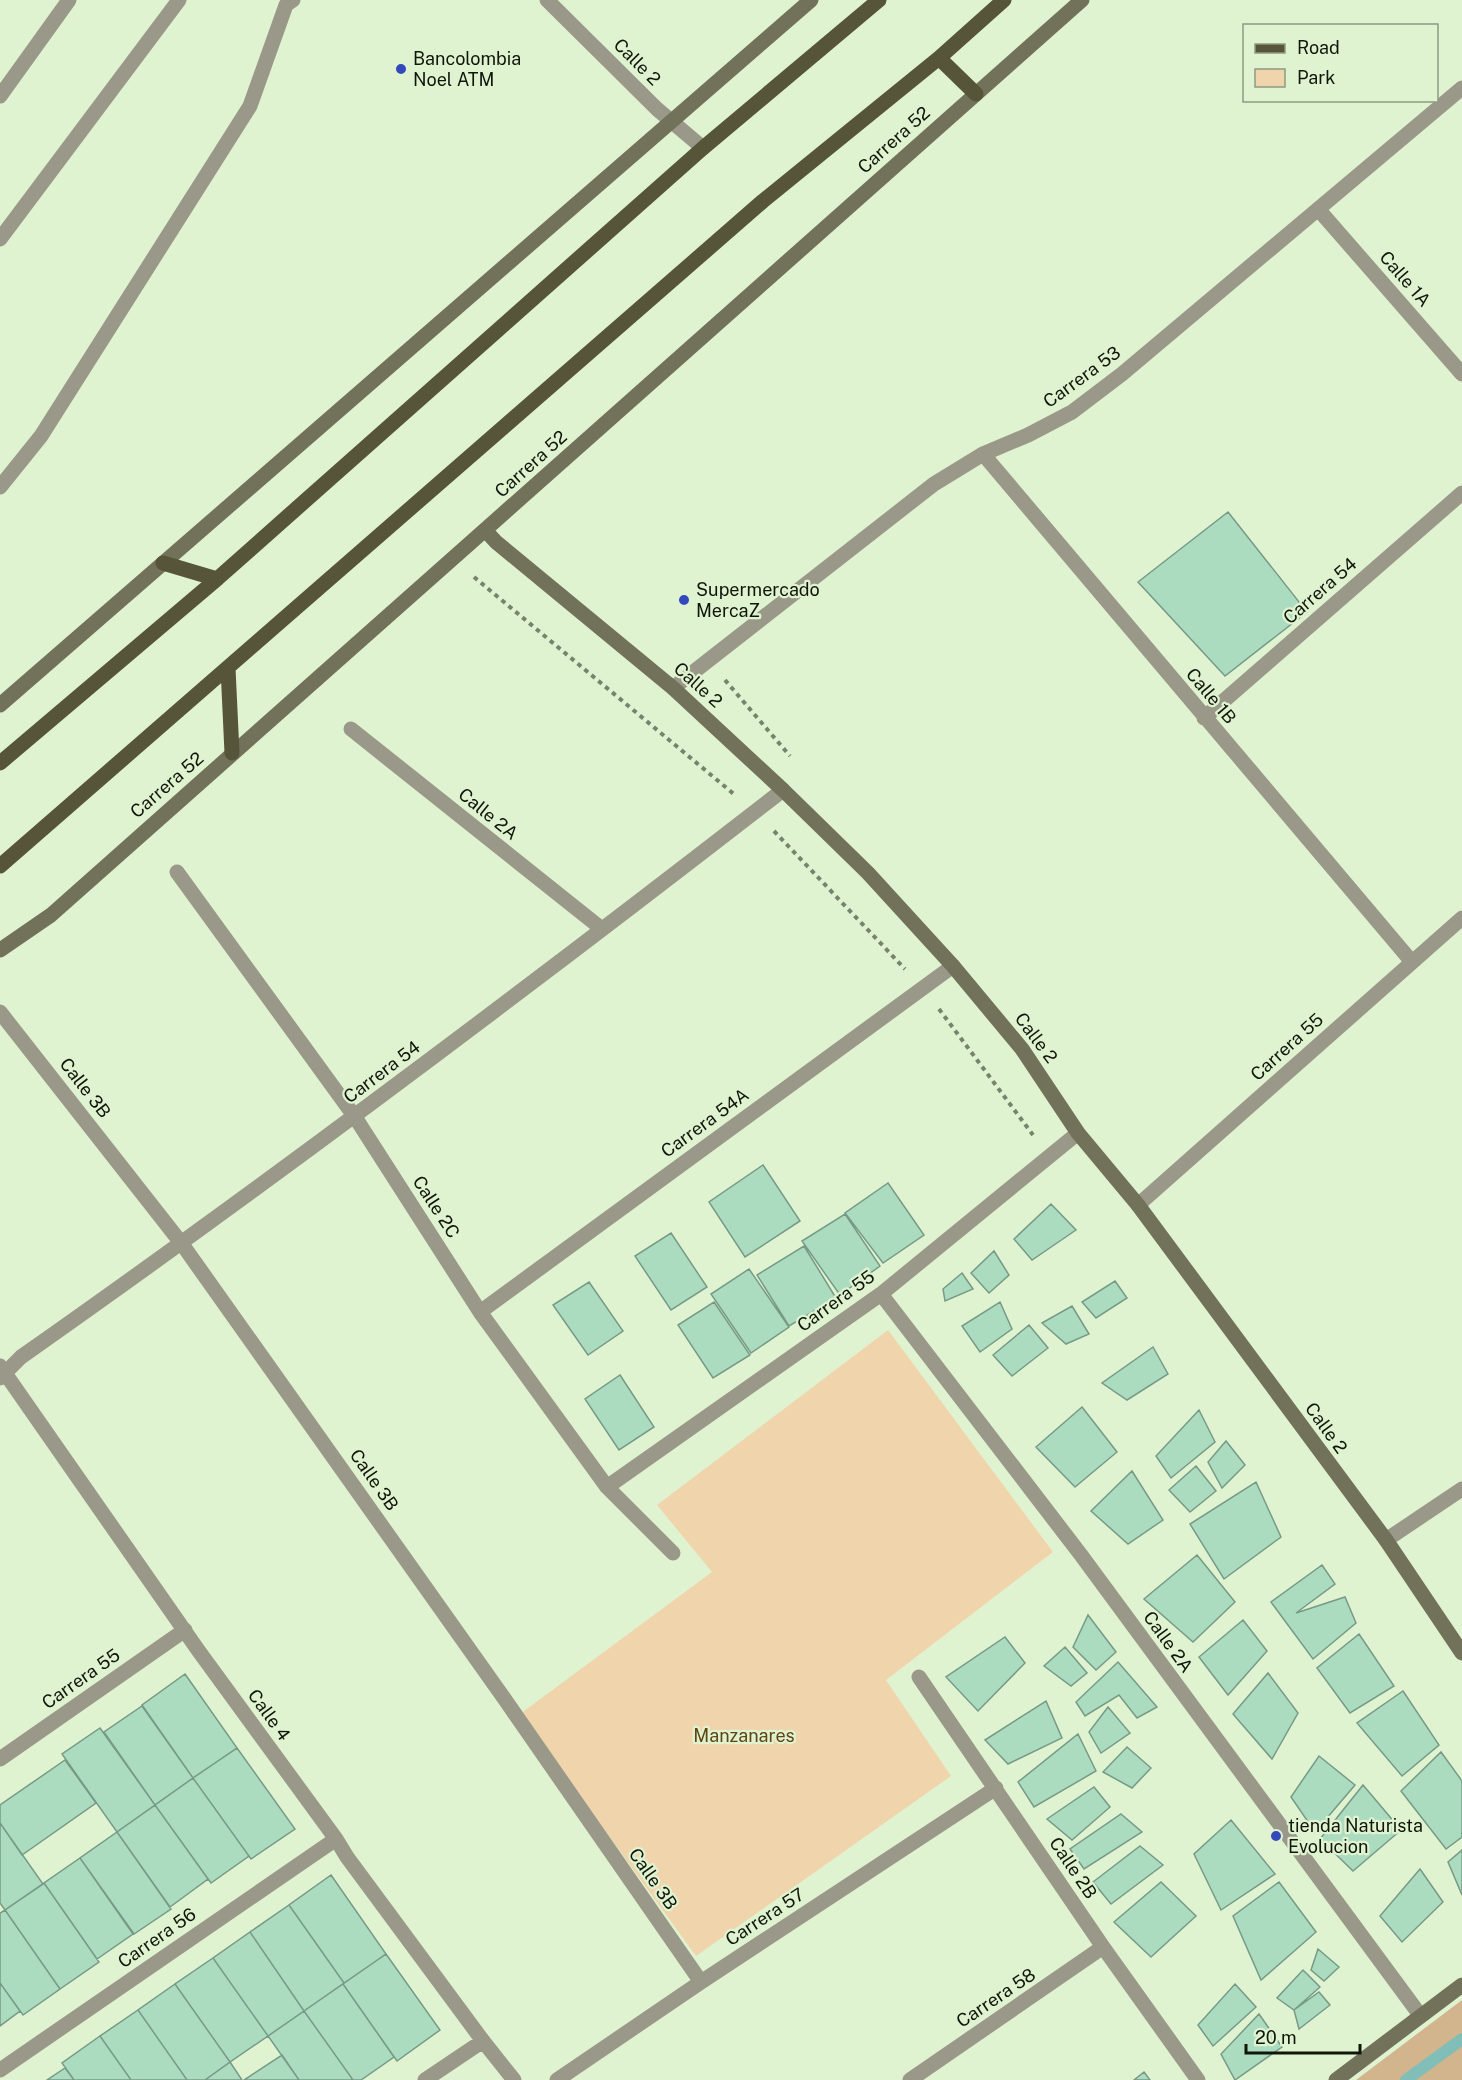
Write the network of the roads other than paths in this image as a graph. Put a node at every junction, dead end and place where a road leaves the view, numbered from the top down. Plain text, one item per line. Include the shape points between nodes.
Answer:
1 (69, 0) edge
2 (179, 0) edge
3 (547, 0) edge
4 (811, 0) edge
5 (879, 0) edge
6 (1004, 0) edge
7 (1083, 0) edge
8 (287, 2) edge
9 (939, 58) junction
10 (1462, 87) edge
11 (976, 93) junction
12 (0, 96) edge
13 (671, 122) junction
14 (704, 148) junction
15 (1318, 209) junction
16 (0, 239) edge
17 (1462, 374) edge
18 (983, 454) junction
19 (0, 487) edge
20 (1462, 493) edge
21 (485, 530) junction
22 (163, 563) junction
23 (217, 579) junction
24 (228, 668) junction
25 (673, 688) junction
26 (0, 705) edge
27 (1204, 718) junction
28 (351, 729) dead end
29 (232, 753) junction
30 (0, 763) edge
31 (783, 790) junction
32 (0, 866) edge
33 (177, 872) dead end
34 (1462, 918) edge
35 (602, 929) junction
36 (0, 950) edge
37 (1412, 962) junction
38 (953, 966) junction
39 (0, 1012) edge
40 (355, 1117) junction
41 (1078, 1133) junction
42 (1138, 1205) junction
43 (182, 1244) junction
44 (880, 1294) junction
45 (480, 1312) junction
46 (2, 1372) edge
47 (607, 1487) junction
48 (1462, 1489) edge
49 (1386, 1540) junction
50 (674, 1553) dead end
51 (185, 1630) junction
52 (1462, 1653) edge
53 (919, 1677) dead end
54 (0, 1759) edge
55 (996, 1788) junction
56 (336, 1839) junction
57 (1103, 1947) junction
58 (700, 1982) junction
59 (1462, 1985) edge
60 (1420, 2015) junction
61 (483, 2041) junction
62 (0, 2070) edge
63 (425, 2080) edge
64 (514, 2080) edge
65 (557, 2080) edge
66 (910, 2080) edge
67 (1198, 2080) edge
68 (1336, 2080) edge

1 - 12 street
2 - 16 street
3 - 13 street, Calle 2
4 - 13 street
5 - 14 main road
6 - 9 main road, Carrera 52
7 - 11 street, Carrera 52
8 - 19 street via 250,106 41,436
9 - 11 main road
9 - 24 main road, Carrera 52 via 763,201
10 - 15 street, Carrera 53
11 - 21 street, Carrera 52
13 - 14 street, Calle 2
13 - 22 street
14 - 23 main road
15 - 17 street, Calle 1A
15 - 18 street, Carrera 53 via 1122,374 1071,412
18 - 25 street, Carrera 53 via 934,484
18 - 27 street, Calle 1B
20 - 27 street, Carrera 54
21 - 25 street, Calle 2
21 - 29 street, Carrera 52
22 - 23 main road
22 - 26 street
23 - 30 main road
24 - 29 main road
24 - 32 main road, Carrera 52
25 - 31 street, Calle 2
27 - 37 street, Calle 1B
28 - 35 street, Calle 2A
29 - 36 street, Carrera 52 via 51,915
31 - 35 street, Carrera 54
31 - 38 street, Calle 2 via 868,873
33 - 40 street, Calle 2C
34 - 37 street, Carrera 55
35 - 40 street, Carrera 54
37 - 42 street, Carrera 55
38 - 41 street, Calle 2 via 1022,1049
38 - 45 street, Carrera 54A
39 - 43 street, Calle 3B
40 - 43 street, Carrera 54
40 - 45 street, Calle 2C
41 - 42 street, Calle 2
41 - 44 street, Carrera 55
42 - 49 street, Calle 2
43 - 46 street, Carrera 54
43 - 58 street, Calle 3B via 493,1681
44 - 47 street, Carrera 55
44 - 60 street, Calle 2A via 1081,1555
45 - 47 street, Calle 2C
46 - 51 street, Calle 4
47 - 50 street, Calle 2C
48 - 49 street
49 - 52 street, Calle 2
51 - 54 street, Carrera 55
51 - 56 street, Calle 4
53 - 55 street, Calle 2B
55 - 57 street, Calle 2B
55 - 58 street, Carrera 57
56 - 61 street, Calle 4
56 - 62 street, Carrera 56
57 - 66 street, Carrera 58
57 - 67 street, Calle 2B
58 - 65 street, Carrera 57
59 - 60 street
60 - 68 street
61 - 63 street
61 - 64 street, Calle 4

